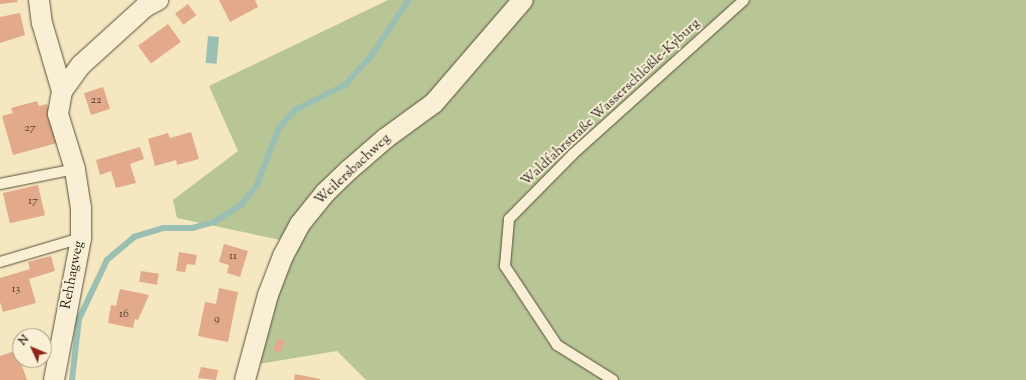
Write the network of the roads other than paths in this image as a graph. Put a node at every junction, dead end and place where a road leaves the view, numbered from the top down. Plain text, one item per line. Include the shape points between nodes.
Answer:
1 (39, 0) edge
2 (523, 0) edge
3 (744, 0) edge
4 (153, 1) edge
5 (62, 91) junction
6 (75, 169) junction
7 (0, 184) edge
8 (81, 238) junction
9 (0, 262) edge
10 (54, 380) edge
11 (245, 380) edge
12 (613, 380) edge

1 - 5 street, Rehhagweg via 42,23
2 - 11 street, Weilersbachweg via 434,103 386,138 349,170 325,192 300,224 283,256 268,295
3 - 12 lane, Waldfahrstraße Wasserschlößle-Kyburg via 573,154 509,218 505,266 557,345
4 - 5 street, Rehhagweg via 81,65
5 - 6 street, Rehhagweg via 58,114
6 - 7 lane
6 - 8 street, Rehhagweg via 81,208
8 - 9 lane
8 - 10 street, Rehhagweg

